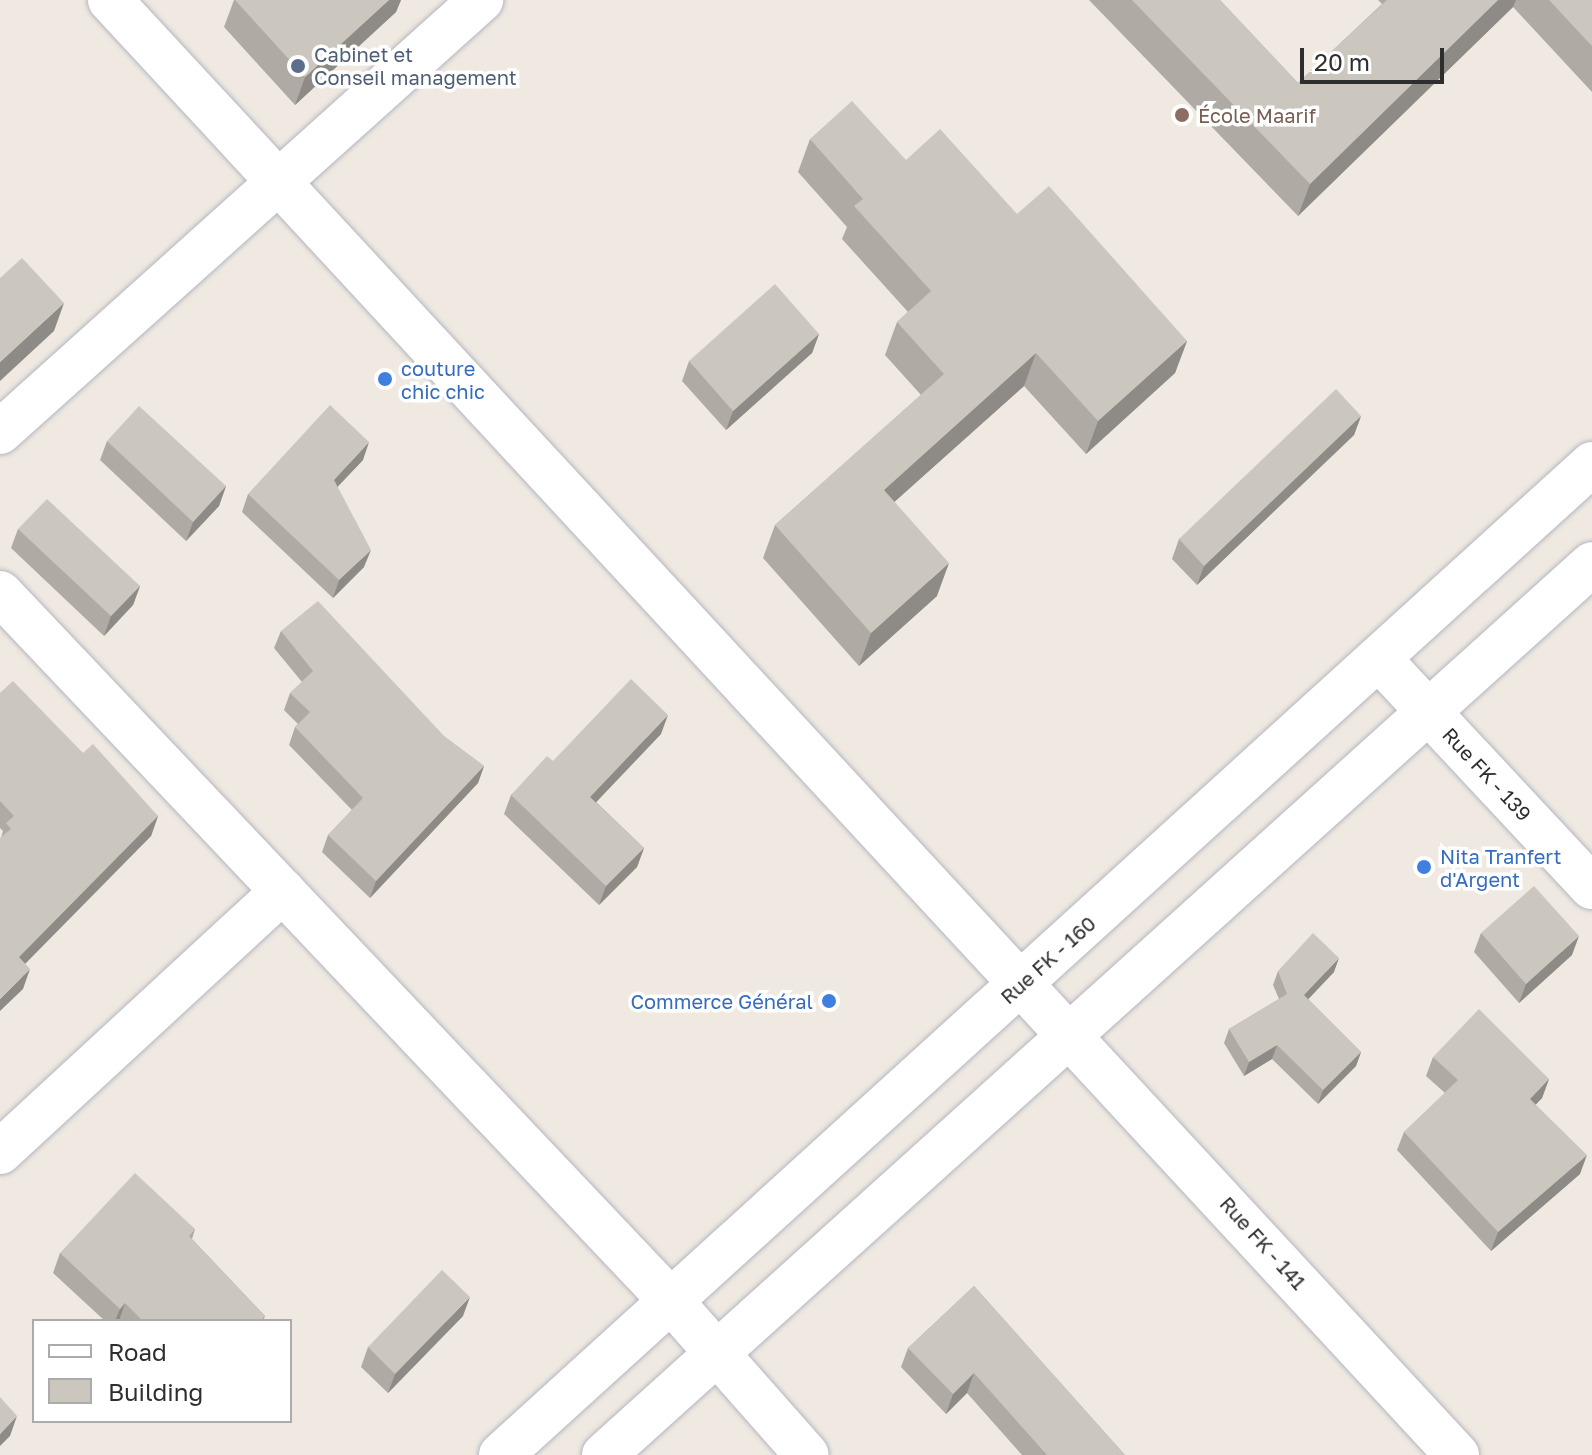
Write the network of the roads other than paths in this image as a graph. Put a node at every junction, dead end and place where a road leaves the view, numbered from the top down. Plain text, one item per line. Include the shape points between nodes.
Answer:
1 (110, 0) edge
2 (481, 0) edge
3 (275, 183) junction
4 (0, 432) edge
5 (1592, 464) edge
6 (1592, 564) edge
7 (0, 593) edge
8 (1381, 661) junction
9 (1428, 711) junction
10 (1592, 887) edge
11 (283, 891) junction
12 (1022, 984) junction
13 (1069, 1031) junction
14 (0, 1152) edge
15 (671, 1301) junction
16 (716, 1355) junction
17 (501, 1455) edge
18 (604, 1455) edge
19 (807, 1455) edge
20 (1457, 1455) edge

1 - 3 street, Rue FK - 141
2 - 3 street
3 - 4 street
3 - 12 street, Rue FK - 141
5 - 8 street, Rue FK - 160
6 - 9 street
7 - 11 street
8 - 9 street, Rue FK - 139
8 - 12 street, Rue FK - 160
9 - 10 street, Rue FK - 139
9 - 13 street
11 - 14 street
11 - 15 street
12 - 13 street, Rue FK - 141
12 - 15 street, Rue FK - 160
13 - 16 street
13 - 20 street, Rue FK - 141
15 - 16 street
15 - 17 street, Rue FK - 160
16 - 18 street
16 - 19 street

